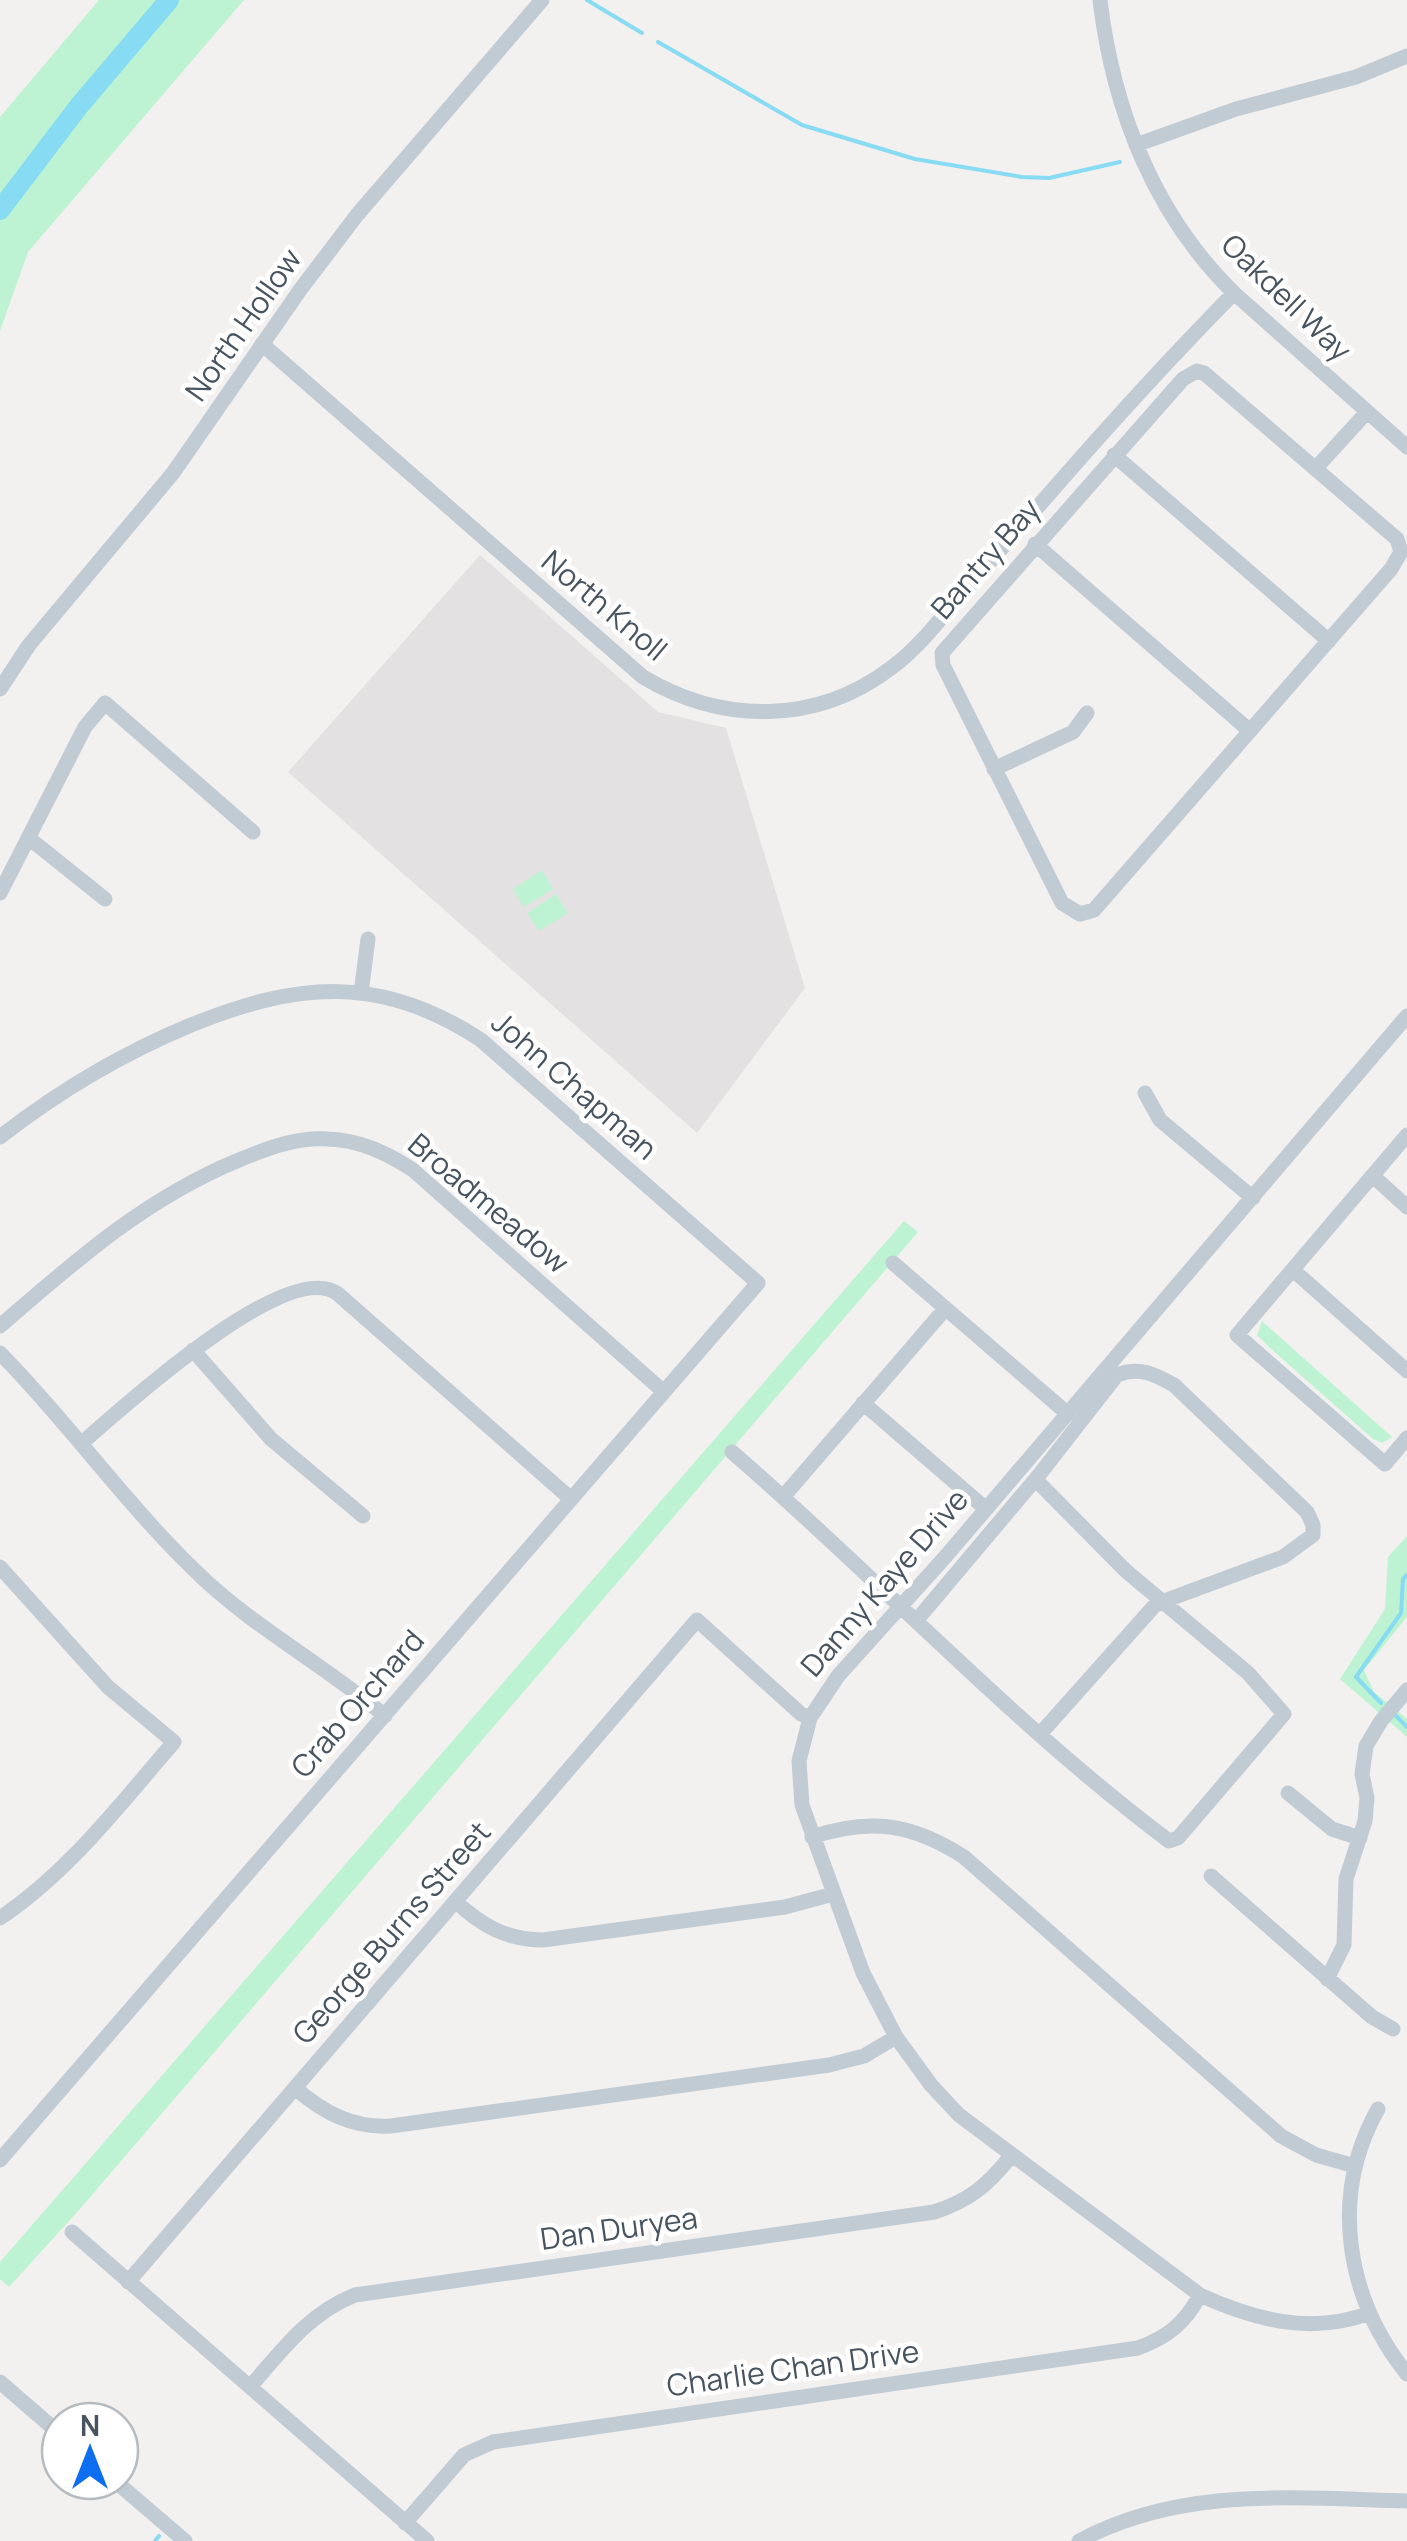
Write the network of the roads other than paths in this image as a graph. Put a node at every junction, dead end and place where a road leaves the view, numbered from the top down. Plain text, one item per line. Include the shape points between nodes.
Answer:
1 (542, 0) edge
2 (1100, 0) edge
3 (1407, 56) edge
4 (1136, 144) junction
5 (1234, 293) junction
6 (262, 344) junction
7 (1367, 412) junction
8 (1407, 447) edge
9 (1114, 454) junction
10 (1315, 470) junction
11 (1034, 544) junction
12 (1329, 641) junction
13 (0, 689) edge
14 (1087, 713) dead end
15 (1250, 731) junction
16 (994, 770) junction
17 (253, 832) dead end
18 (30, 839) junction
19 (0, 893) edge
20 (105, 899) dead end
21 (368, 939) dead end
22 (361, 993) junction
23 (1407, 1016) edge
24 (1145, 1093) dead end
25 (1407, 1135) edge
26 (0, 1137) edge
27 (1373, 1176) junction
28 (1253, 1198) junction
29 (1407, 1207) edge
30 (893, 1263) dead end
31 (1294, 1270) junction
32 (758, 1283) joint
33 (945, 1309) junction
34 (0, 1326) edge
35 (193, 1350) junction
36 (0, 1354) edge
37 (1407, 1371) edge
38 (664, 1392) junction
39 (863, 1403) junction
40 (1068, 1414) junction
41 (1407, 1438) edge
42 (82, 1443) junction
43 (732, 1452) dead end
44 (1021, 1468) junction
45 (1036, 1480) junction
46 (783, 1497) junction
47 (571, 1499) junction
48 (986, 1509) junction
49 (363, 1516) dead end
50 (0, 1567) edge
51 (1164, 1601) junction
52 (901, 1605) junction
53 (916, 1621) junction
54 (1407, 1690) edge
55 (385, 1716) junction
56 (810, 1718) junction
57 (1041, 1734) junction
58 (1288, 1794) dead end
59 (812, 1837) junction
60 (1360, 1838) junction
61 (1211, 1876) dead end
62 (834, 1894) junction
63 (455, 1901) junction
64 (0, 1918) edge
65 (1326, 1979) junction
66 (1394, 2028) dead end
67 (896, 2037) junction
68 (295, 2088) junction
69 (1378, 2109) dead end
70 (1011, 2156) junction
71 (0, 2160) edge
72 (1355, 2166) junction
73 (72, 2232) dead end
74 (128, 2282) junction
75 (1200, 2294) junction
76 (1370, 2314) junction
77 (1407, 2374) edge
78 (0, 2382) edge
79 (250, 2387) junction
80 (40, 2417) edge
81 (138, 2501) edge
82 (1407, 2501) edge
83 (405, 2522) junction
84 (185, 2541) edge
85 (427, 2541) edge
86 (1079, 2541) edge

1 - 6 street, North Hollow via 357,215
2 - 4 street, Oakdell Way via 1110,68
3 - 4 street via 1356,78 1236,108
4 - 5 street, Oakdell Way via 1173,218
5 - 6 street, North Knoll via 894,666 832,700 762,713 692,702 642,678
5 - 7 street, Oakdell Way
6 - 13 street, North Hollow via 173,473
7 - 8 street, Oakdell Way
7 - 10 street
9 - 10 street, Bantry Bay via 1182,378 1197,371
9 - 11 street, Bantry Bay
9 - 12 street
10 - 12 street via 1397,539 1402,552
11 - 15 street
11 - 16 street, Bantry Bay via 942,653
12 - 15 street
14 - 16 street via 1072,732
15 - 16 street, Bantry Bay via 1094,910 1080,914 1062,903
17 - 18 street via 105,703 85,727
18 - 19 street
18 - 20 street
21 - 22 street
22 - 26 street, John Chapman via 290,993 232,1008 94,1072
22 - 32 street, John Chapman via 432,1012 481,1040
23 - 28 street, Danny Kaye Drive
24 - 28 street via 1160,1120
25 - 27 street
27 - 29 street
27 - 31 street
28 - 40 street, Danny Kaye Drive
30 - 33 street
31 - 37 street
31 - 41 street via 1236,1335 1385,1464
32 - 38 street, Crab Orchard
33 - 39 street
33 - 40 street
34 - 38 street, Broadmeadow via 112,1231 176,1190 279,1144 340,1140 384,1152 413,1170
35 - 42 street
35 - 47 street via 267,1304 318,1285 330,1287
35 - 49 street via 271,1439
36 - 42 street
38 - 47 street, Crab Orchard
39 - 46 street
39 - 48 street
40 - 44 street, Danny Kaye Drive
42 - 55 street via 205,1580
43 - 46 street
44 - 45 street
44 - 48 street, Danny Kaye Drive
45 - 51 street
45 - 51 street via 1117,1375 1149,1371 1174,1385 1314,1526 1313,1535 1283,1557
45 - 53 street
46 - 52 street
47 - 55 street, Crab Orchard
48 - 52 street, Danny Kaye Drive
50 - 64 street via 108,1687 174,1742 81,1849
51 - 57 street
51 - 57 street via 1248,1672 1284,1714 1178,1838 1168,1841 1148,1826
52 - 53 street
52 - 56 street, Danny Kaye Drive
53 - 57 street
54 - 60 street via 1366,1746 1362,1774 1373,1798
55 - 71 street, Crab Orchard
56 - 59 street, Danny Kaye Drive via 798,1776
56 - 63 street, George Burns Street via 696,1620
58 - 60 street via 1332,1829
59 - 62 street, Danny Kaye Drive
59 - 72 street via 868,1824 908,1830 949,1847 1281,2136
60 - 65 street via 1346,1879 1344,1945
61 - 65 street
62 - 63 street via 785,1907 543,1940 491,1930
62 - 67 street, Danny Kaye Drive
63 - 68 street, George Burns Street
65 - 66 street
67 - 68 street via 864,2056 828,2065 391,2126 347,2121
67 - 70 street, Danny Kaye Drive via 959,2115
68 - 74 street, George Burns Street
69 - 72 street
70 - 75 street, Danny Kaye Drive
70 - 79 street, Dan Duryea via 978,2193 934,2212 355,2295 302,2327
72 - 76 street via 1348,2223
73 - 74 street
74 - 79 street
75 - 76 street, Danny Kaye Drive via 1241,2314 1283,2323
75 - 83 street, Charlie Chan Drive via 1183,2322 1138,2348 494,2442 464,2456
76 - 77 street
78 - 80 street
79 - 83 street
81 - 84 street
82 - 86 street via 1216,2500 1132,2517
83 - 85 street

